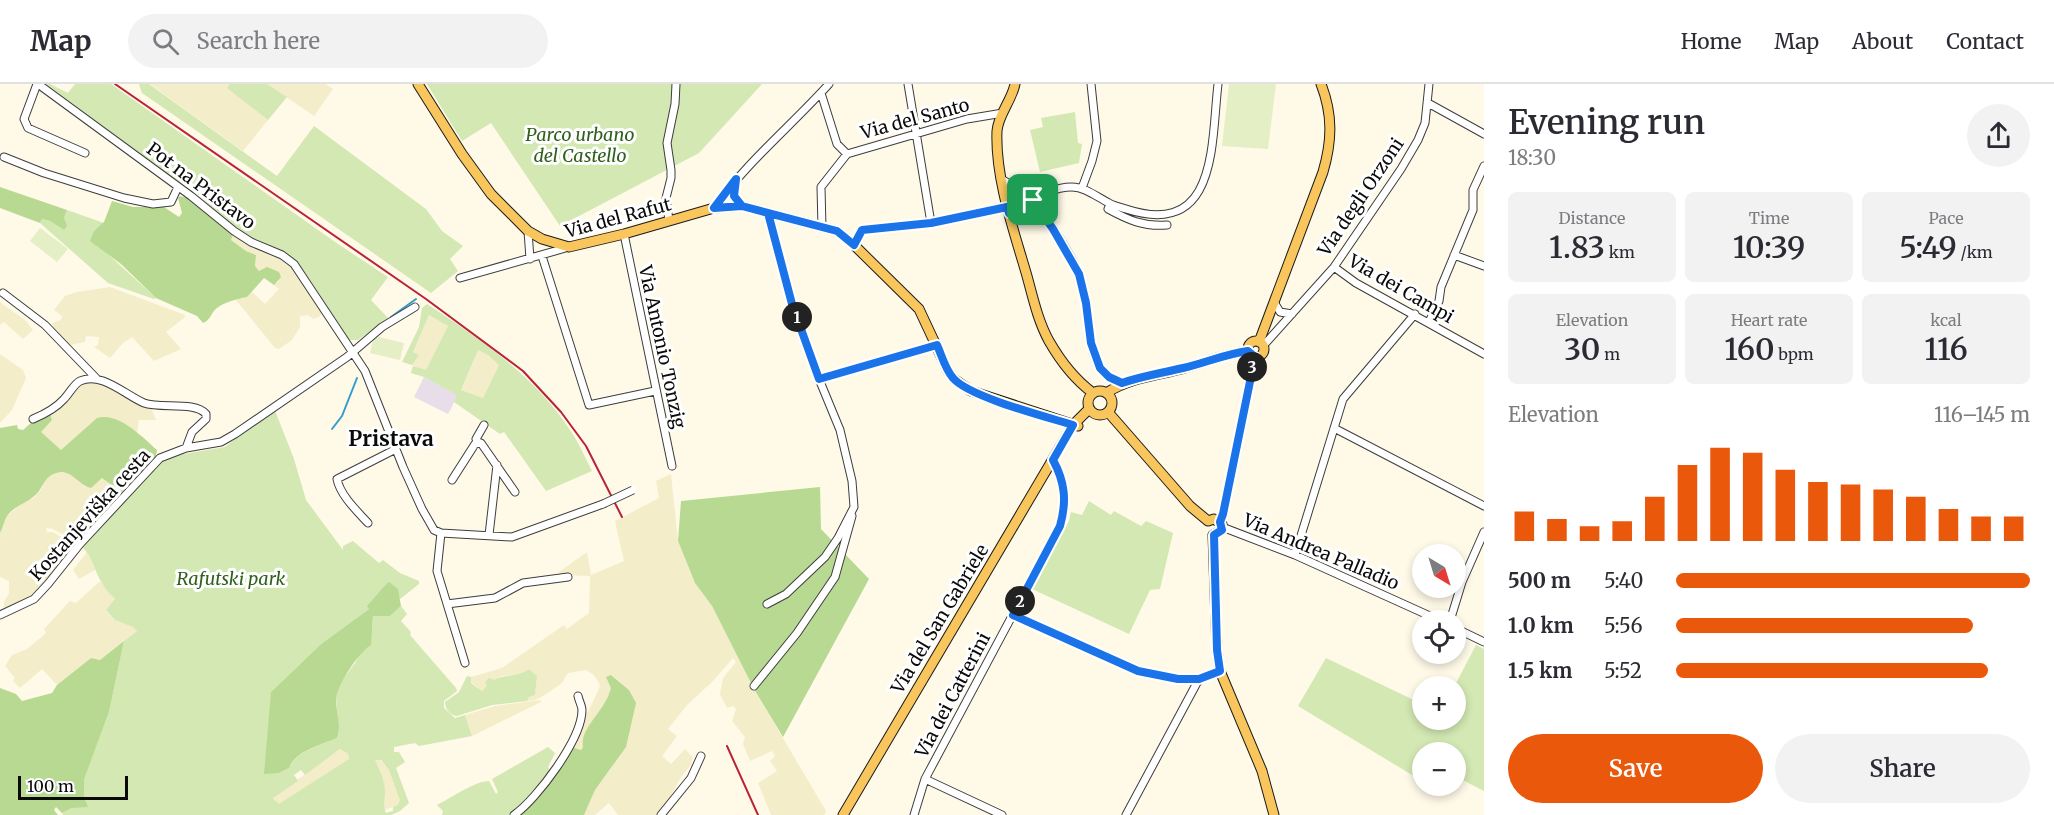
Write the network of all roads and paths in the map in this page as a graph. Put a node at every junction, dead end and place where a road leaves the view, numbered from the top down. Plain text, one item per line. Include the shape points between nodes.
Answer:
1 (38, 84) edge
2 (418, 84) edge
3 (676, 84) edge
4 (829, 84) edge
5 (908, 84) edge
6 (1015, 84) edge
7 (1091, 84) edge
8 (1218, 84) edge
9 (1321, 84) edge
10 (1429, 84) edge
11 (821, 93) junction
12 (1428, 103) junction
13 (1003, 114) junction
14 (915, 134) junction
15 (1484, 134) edge
16 (85, 153) dead end
17 (847, 154) junction
18 (4, 157) dead end
19 (1484, 166) edge
20 (736, 179) junction
21 (1003, 180) junction
22 (178, 187) junction
23 (1082, 188) junction
24 (1033, 200) junction
25 (1110, 204) junction
26 (742, 206) junction
27 (714, 208) junction
28 (1008, 210) junction
29 (768, 213) junction
30 (669, 221) junction
31 (931, 223) junction
32 (1167, 225) dead end
33 (822, 228) junction
34 (528, 231) junction
35 (624, 234) junction
36 (854, 245) junction
37 (569, 247) junction
38 (1454, 255) junction
39 (542, 256) junction
40 (530, 258) junction
41 (1484, 266) edge
42 (1334, 267) junction
43 (460, 278) dead end
44 (3, 293) dead end
45 (1274, 302) junction
46 (415, 307) dead end
47 (1292, 314) junction
48 (1415, 314) junction
49 (1428, 322) junction
50 (1261, 344) junction
51 (937, 345) junction
52 (352, 353) junction
53 (1251, 354) junction
54 (1484, 354) edge
55 (96, 378) junction
56 (819, 379) junction
57 (1122, 383) junction
58 (655, 391) junction
59 (1094, 393) junction
60 (1106, 393) junction
61 (1090, 411) junction
62 (1108, 412) junction
63 (33, 419) dead end
64 (484, 425) dead end
65 (1076, 426) junction
66 (1334, 428) junction
67 (479, 443) junction
68 (186, 448) junction
69 (396, 449) junction
70 (1053, 460) junction
71 (497, 465) junction
72 (672, 466) dead end
73 (452, 480) dead end
74 (633, 490) dead end
75 (516, 492) dead end
76 (1484, 506) edge
77 (854, 507) junction
78 (1209, 521) junction
79 (368, 523) dead end
80 (1221, 524) junction
81 (1484, 532) edge
82 (441, 533) junction
83 (489, 535) junction
84 (1214, 535) junction
85 (1295, 555) junction
86 (568, 578) dead end
87 (447, 604) junction
88 (767, 604) dead end
89 (1417, 610) edge
90 (1453, 610) edge
91 (0, 615) edge
92 (1013, 615) junction
93 (1466, 633) edge
94 (1484, 642) edge
95 (465, 663) dead end
96 (1220, 671) junction
97 (1199, 679) junction
98 (754, 686) dead end
99 (578, 696) dead end
100 (701, 756) dead end
101 (926, 779) junction
102 (514, 815) edge
103 (661, 815) edge
104 (843, 815) edge
105 (914, 815) edge
106 (1002, 815) edge
107 (1126, 815) edge
108 (1274, 815) edge

1 - 16 street via 24,119 28,128
1 - 22 street, Pot na Pristavo
2 - 34 main road via 490,194
3 - 30 street via 667,143 671,170 666,198
4 - 11 street
5 - 14 street
6 - 13 main road
7 - 23 street via 1097,141
8 - 25 street via 1208,175 1198,194 1182,208 1162,216
9 - 45 main road via 1330,116 1329,151
10 - 12 street, Via degli Orzoni
11 - 17 street via 837,144
11 - 20 street
12 - 15 street
12 - 42 street, Via degli Orzoni via 1425,123 1401,170
13 - 14 street, Via del Santo via 967,118
13 - 21 main road via 997,150
14 - 17 street, Via del Santo
14 - 31 street
17 - 33 street, Via del Santo via 821,187
18 - 22 street via 44,173 153,204 171,202
19 - 38 street via 1473,190 1473,210
20 - 26 street via 734,196
20 - 27 street
21 - 24 street
21 - 28 main road
22 - 52 street, Pot na Pristavo via 234,231 294,264
23 - 24 street via 1049,190
23 - 25 street
24 - 28 street
24 - 57 street via 1079,274 1091,343 1100,368
25 - 32 street via 1108,209 1125,218 1151,227
26 - 27 main road, Via del Rafut
26 - 29 main road, Via del Rafut
27 - 30 main road, Via del Rafut
28 - 31 street
28 - 59 main road via 1041,324 1076,381
29 - 33 main road, Via del Rafut
29 - 56 street via 792,304
30 - 35 main road, Via del Rafut
31 - 36 street via 862,230
33 - 36 main road, Via del Rafut via 837,231
34 - 37 main road
34 - 40 street
35 - 37 main road, Via del Rafut
35 - 58 street, Via Antonio Tonzig
36 - 51 main road via 919,309
37 - 39 street, Via del Rafut
38 - 41 street
38 - 49 street
39 - 40 street, Via del Rafut
39 - 58 street via 589,405
40 - 43 street, Via del Rafut
42 - 47 street, Via degli Orzoni
42 - 48 street, Via dei Campi
44 - 55 street via 45,325
45 - 47 street via 1280,312
45 - 50 main road
46 - 52 street, Kostanjeviška cesta via 382,327
47 - 50 street, Via degli Orzoni
48 - 49 street, Via dei Campi
48 - 66 street via 1343,399
49 - 54 street, Via dei Campi
50 - 53 main road, Via degli Orzoni via 1250,343
51 - 56 street
51 - 65 main road via 948,371 962,386
52 - 68 street, Kostanjeviška cesta via 235,434 221,442
52 - 69 street, Pot na Pristavo via 371,383
53 - 57 main road, Via degli Orzoni via 1229,354
53 - 80 street
55 - 63 street via 79,382 61,402
55 - 68 street via 145,403 202,409 206,419 192,432
56 - 77 street via 840,430
57 - 60 main road, Via degli Orzoni
58 - 72 street, Via Antonio Tonzig
59 - 60 main road
59 - 61 main road via 1089,399
60 - 62 main road via 1112,404
61 - 62 main road via 1102,415
61 - 65 main road, Via del San Gabriele
62 - 78 main road via 1190,506
64 - 67 street via 476,439
65 - 70 main road, Via del San Gabriele
66 - 76 street
66 - 85 street
67 - 71 street
67 - 73 street
68 - 91 street, Kostanjeviška cesta via 160,458 34,599
69 - 79 street via 337,479
69 - 82 street, Pot na Pristavo via 422,509 434,530
70 - 92 street, Via dei Catterini via 1062,477 1064,511 1060,526
70 - 104 main road, Via del San Gabriele
71 - 75 street
71 - 83 street
74 - 83 street, bridge via 513,537
77 - 88 street via 825,557 786,594
77 - 98 street via 834,577 797,633
78 - 80 main road via 1214,519
78 - 84 main road via 1206,529
80 - 84 main road via 1220,533
80 - 85 street, Via Andrea Palladio
81 - 90 street
82 - 83 street
82 - 87 street via 437,571
84 - 96 main road
85 - 89 street, Via Andrea Palladio
86 - 87 street via 523,583 495,598
87 - 95 street
92 - 97 street via 1138,671
92 - 101 street, Via dei Catterini
93 - 94 street
96 - 97 street
96 - 108 main road via 1262,771
97 - 107 street
99 - 102 street via 582,709 562,760
100 - 103 street via 691,778
101 - 105 street, Via dei Catterini
101 - 106 street

